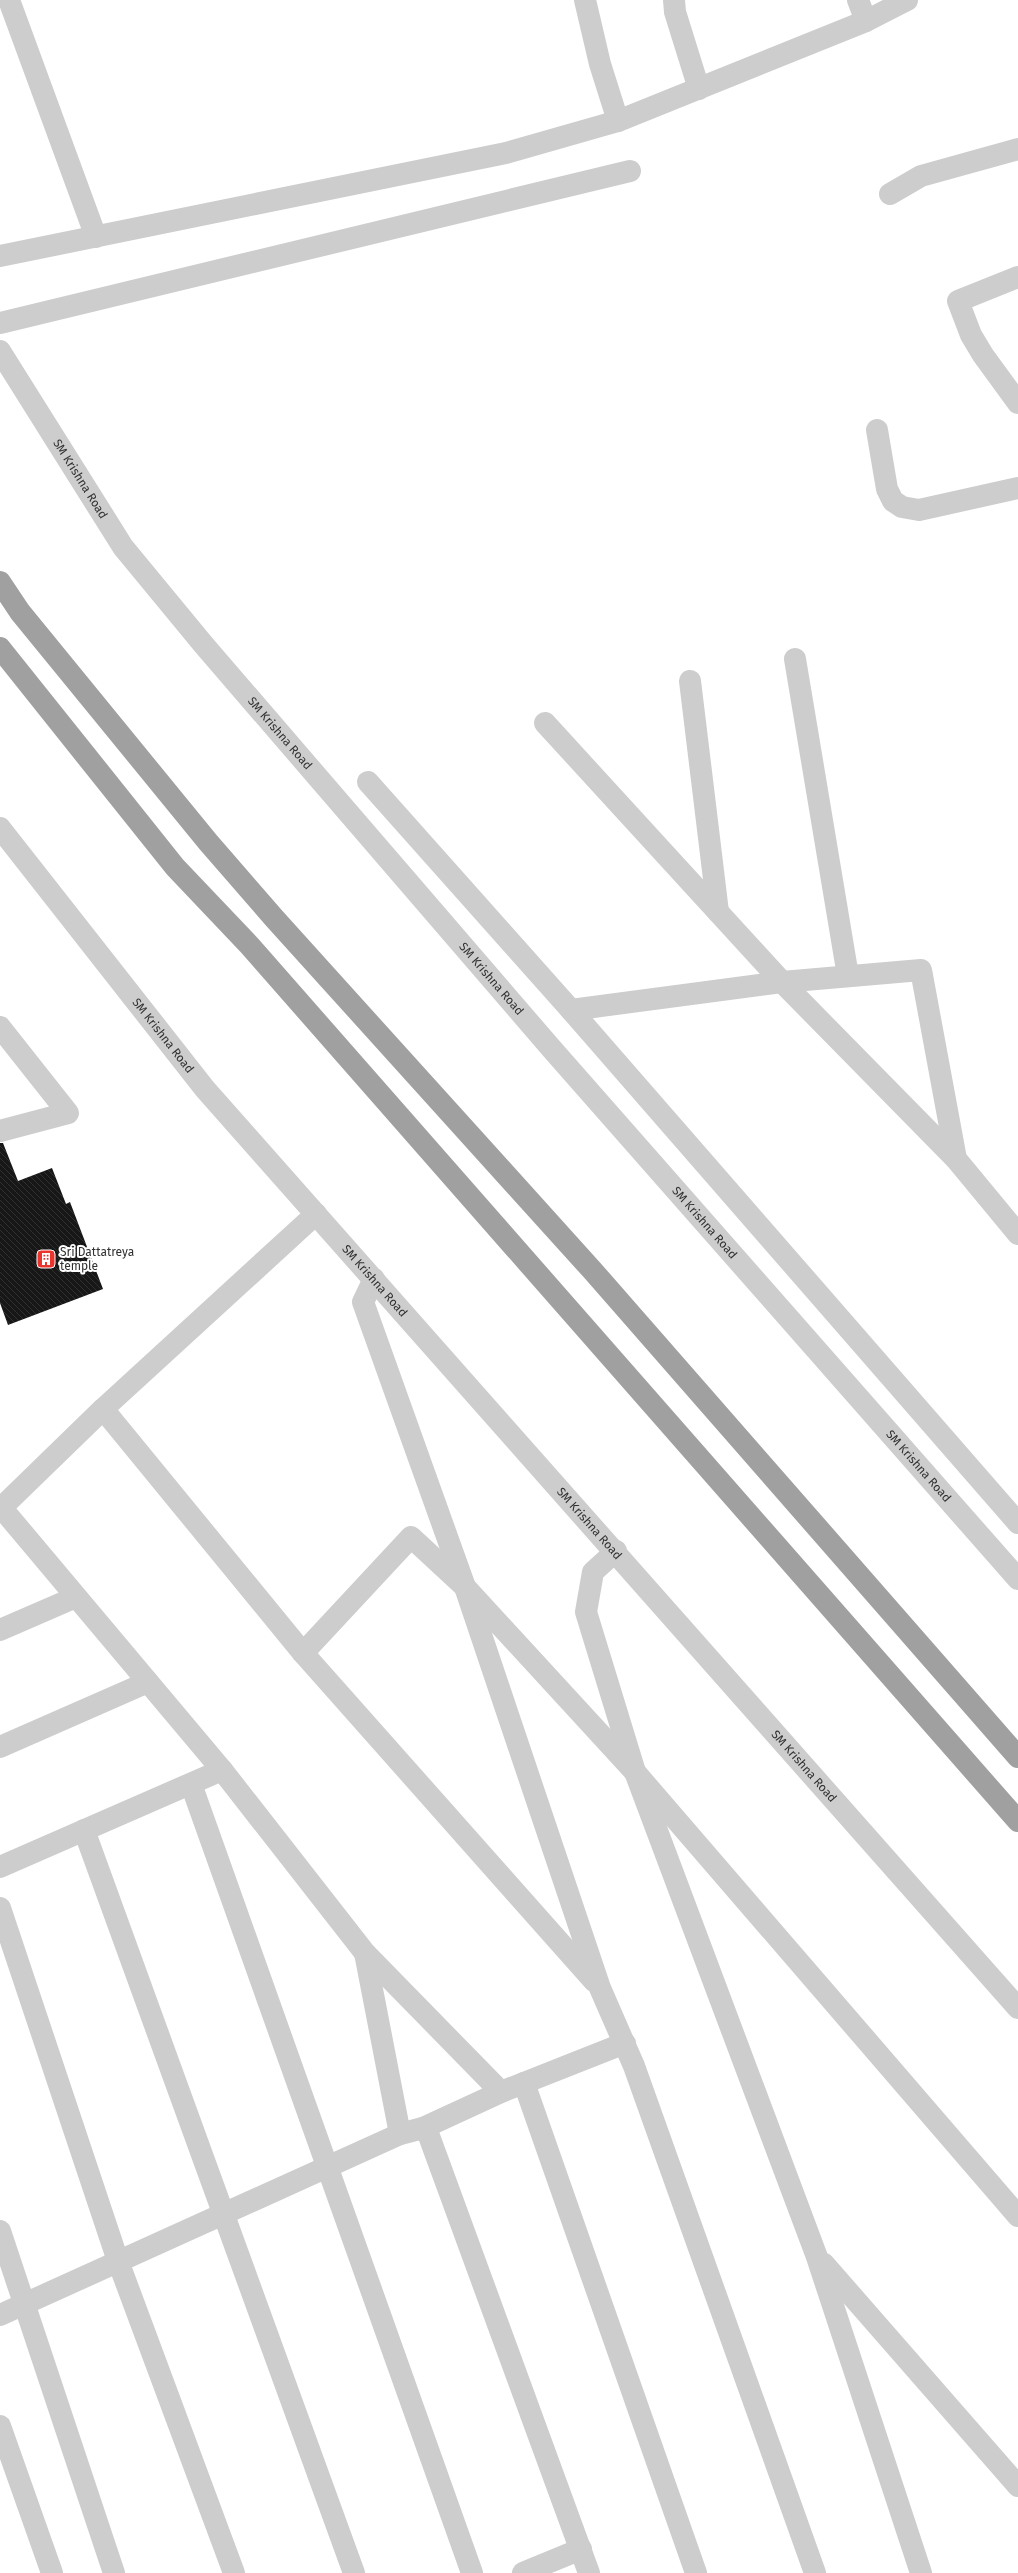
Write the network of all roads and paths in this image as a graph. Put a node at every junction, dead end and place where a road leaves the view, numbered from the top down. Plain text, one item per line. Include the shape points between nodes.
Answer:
1 (8, 0) edge
2 (585, 0) edge
3 (674, 0) edge
4 (858, 0) edge
5 (907, 0) edge
6 (866, 21) junction
7 (699, 89) junction
8 (618, 121) junction
9 (1018, 149) edge
10 (630, 171) dead end
11 (890, 194) dead end
12 (96, 237) junction
13 (0, 256) edge
14 (1018, 277) edge
15 (0, 323) edge
16 (0, 351) edge
17 (1018, 403) edge
18 (877, 430) dead end
19 (1018, 488) edge
20 (0, 582) edge
21 (0, 648) edge
22 (794, 659) dead end
23 (690, 681) dead end
24 (545, 723) dead end
25 (368, 782) dead end
26 (0, 828) edge
27 (718, 912) junction
28 (848, 976) junction
29 (782, 982) junction
30 (571, 1010) junction
31 (0, 1027) edge
32 (0, 1131) edge
33 (956, 1159) junction
34 (316, 1214) junction
35 (1015, 1226) edge
36 (374, 1279) junction
37 (103, 1409) junction
38 (1, 1508) edge
39 (1018, 1523) edge
40 (616, 1552) junction
41 (1018, 1579) edge
42 (465, 1587) junction
43 (76, 1597) junction
44 (0, 1630) edge
45 (303, 1653) junction
46 (148, 1682) junction
47 (0, 1748) edge
48 (1018, 1757) edge
49 (222, 1770) junction
50 (635, 1772) junction
51 (191, 1784) junction
52 (1018, 1821) edge
53 (84, 1830) junction
54 (0, 1866) edge
55 (0, 1908) edge
56 (365, 1953) junction
57 (600, 1988) junction
58 (1018, 2008) edge
59 (625, 2043) junction
60 (524, 2083) junction
61 (501, 2092) junction
62 (423, 2128) junction
63 (400, 2134) junction
64 (328, 2167) junction
65 (224, 2214) junction
66 (1018, 2216) edge
67 (0, 2231) edge
68 (817, 2256) junction
69 (118, 2261) junction
70 (25, 2304) junction
71 (0, 2315) edge
72 (0, 2426) edge
73 (1018, 2486) edge
74 (581, 2549) junction
75 (52, 2573) edge
76 (114, 2573) edge
77 (234, 2573) edge
78 (354, 2573) edge
79 (472, 2573) edge
80 (523, 2573) edge
81 (589, 2573) edge
82 (696, 2573) edge
83 (815, 2573) edge
84 (921, 2573) edge

1 - 12 street
2 - 8 street via 600,64
3 - 7 street via 675,12
4 - 6 street
5 - 6 street
6 - 7 street
7 - 8 street
8 - 12 street via 506,154
9 - 11 street via 921,176
10 - 15 street
12 - 13 street
14 - 17 street via 958,301 971,335
16 - 41 street, SM Krishna Road via 123,547 203,644 551,1048
18 - 19 street via 887,489 893,501 902,507 919,510
20 - 48 highway via 30,624 208,842 592,1270
21 - 52 highway via 175,867 250,946
22 - 28 street
23 - 27 street
24 - 27 street
25 - 30 street
26 - 34 street, SM Krishna Road via 206,1089
27 - 29 street
28 - 29 street
28 - 33 street via 921,970
29 - 30 street
29 - 33 street
30 - 39 street
31 - 32 street via 68,1113
33 - 35 street
34 - 36 street, SM Krishna Road
34 - 37 street
36 - 40 street, SM Krishna Road
36 - 42 street via 363,1302
37 - 38 street
37 - 45 street
38 - 43 street
40 - 50 street via 593,1572 586,1612
40 - 58 street, SM Krishna Road
42 - 45 street via 411,1537
42 - 50 street
42 - 57 street
43 - 44 street
43 - 46 street
45 - 57 street
46 - 47 street
46 - 49 street
49 - 51 street
49 - 56 street
50 - 66 street
50 - 68 street
51 - 53 street
51 - 64 street
53 - 54 street
53 - 65 street
55 - 69 street
56 - 61 street
56 - 63 street
57 - 59 street
59 - 60 street
59 - 83 street
60 - 61 street
60 - 82 street
61 - 62 street
62 - 63 street
62 - 74 street via 429,2136
63 - 64 street
64 - 65 street
64 - 79 street
65 - 69 street
65 - 78 street
67 - 70 street
68 - 73 street
68 - 84 street
69 - 70 street
69 - 77 street
70 - 71 street
70 - 76 street
72 - 75 street
74 - 80 street
74 - 81 street

